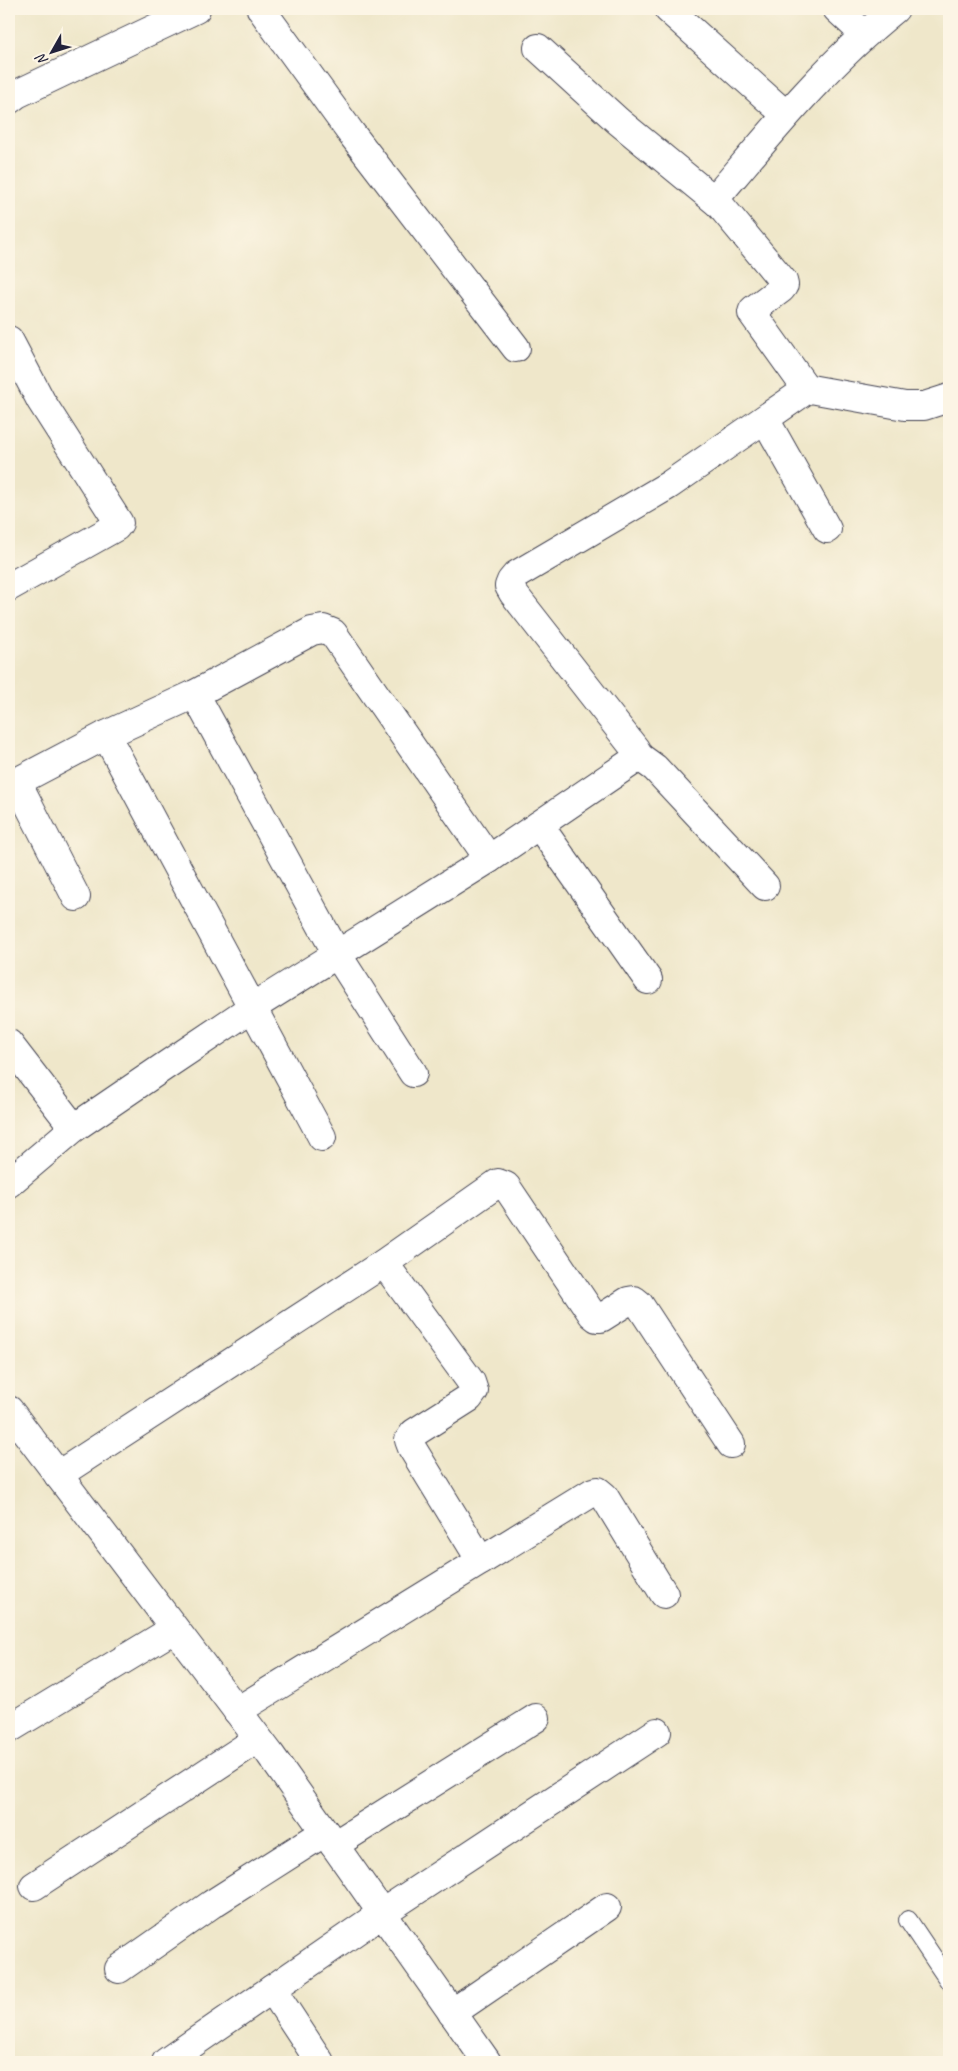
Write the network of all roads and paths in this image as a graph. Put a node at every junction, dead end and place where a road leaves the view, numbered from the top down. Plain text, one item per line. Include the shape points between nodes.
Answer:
1 (196, 9) edge
2 (261, 9) edge
3 (668, 9) edge
4 (837, 9) edge
5 (895, 9) edge
6 (864, 34) junction
7 (538, 48) dead end
8 (11, 93) edge
9 (786, 115) junction
10 (719, 204) junction
11 (9, 340) edge
12 (516, 348) dead end
13 (805, 388) junction
14 (949, 398) edge
15 (765, 418) junction
16 (827, 529) dead end
17 (9, 587) edge
18 (195, 694) junction
19 (106, 735) junction
20 (637, 755) junction
21 (13, 784) edge
22 (539, 825) junction
23 (489, 859) junction
24 (765, 886) dead end
25 (76, 897) dead end
26 (337, 954) junction
27 (648, 980) dead end
28 (253, 1007) junction
29 (9, 1044) edge
30 (413, 1073) dead end
31 (74, 1128) junction
32 (322, 1137) dead end
33 (9, 1183) edge
34 (384, 1263) junction
35 (9, 1410) edge
36 (731, 1444) dead end
37 (58, 1475) junction
38 (481, 1561) junction
39 (664, 1594) dead end
40 (174, 1629) junction
41 (237, 1711) junction
42 (536, 1718) dead end
43 (9, 1729) edge
44 (657, 1732) dead end
45 (258, 1739) junction
46 (329, 1839) junction
47 (34, 1886) dead end
48 (607, 1907) dead end
49 (382, 1913) junction
50 (908, 1920) dead end
51 (119, 1969) dead end
52 (949, 1981) edge
53 (272, 1989) junction
54 (452, 2013) junction
55 (166, 2062) edge
56 (320, 2062) edge
57 (488, 2062) edge

1 - 8 street
2 - 12 street via 351,133
3 - 9 street
4 - 6 street
5 - 6 street
6 - 9 street
7 - 10 street via 618,121
9 - 10 street via 719,194
10 - 13 street via 783,281 781,289 752,313
11 - 17 street via 41,401 119,522 116,527
13 - 14 street via 905,406 924,406
13 - 15 street
15 - 16 street
15 - 20 street via 669,485 510,581 513,593
18 - 19 street
18 - 23 street via 312,631 323,629 333,633
18 - 26 street
19 - 21 street
19 - 28 street
20 - 22 street via 636,759
20 - 24 street via 655,768
21 - 25 street
22 - 23 street
22 - 27 street
23 - 26 street
26 - 28 street
26 - 30 street
28 - 31 street
28 - 32 street
29 - 31 street
31 - 33 street
34 - 36 street via 502,1183 592,1314 601,1318 628,1301 634,1300 639,1304
34 - 37 street
34 - 38 street via 471,1382 474,1391 469,1398 414,1433 409,1440
35 - 37 street
37 - 40 street
38 - 39 street via 598,1491
38 - 41 street
40 - 41 street
40 - 43 street
41 - 45 street
42 - 46 street
44 - 49 street
45 - 46 street
45 - 47 street
46 - 49 street
46 - 51 street via 212,1904
48 - 54 street
49 - 53 street
49 - 54 street
50 - 52 lane
53 - 55 street
53 - 56 street
54 - 57 street

